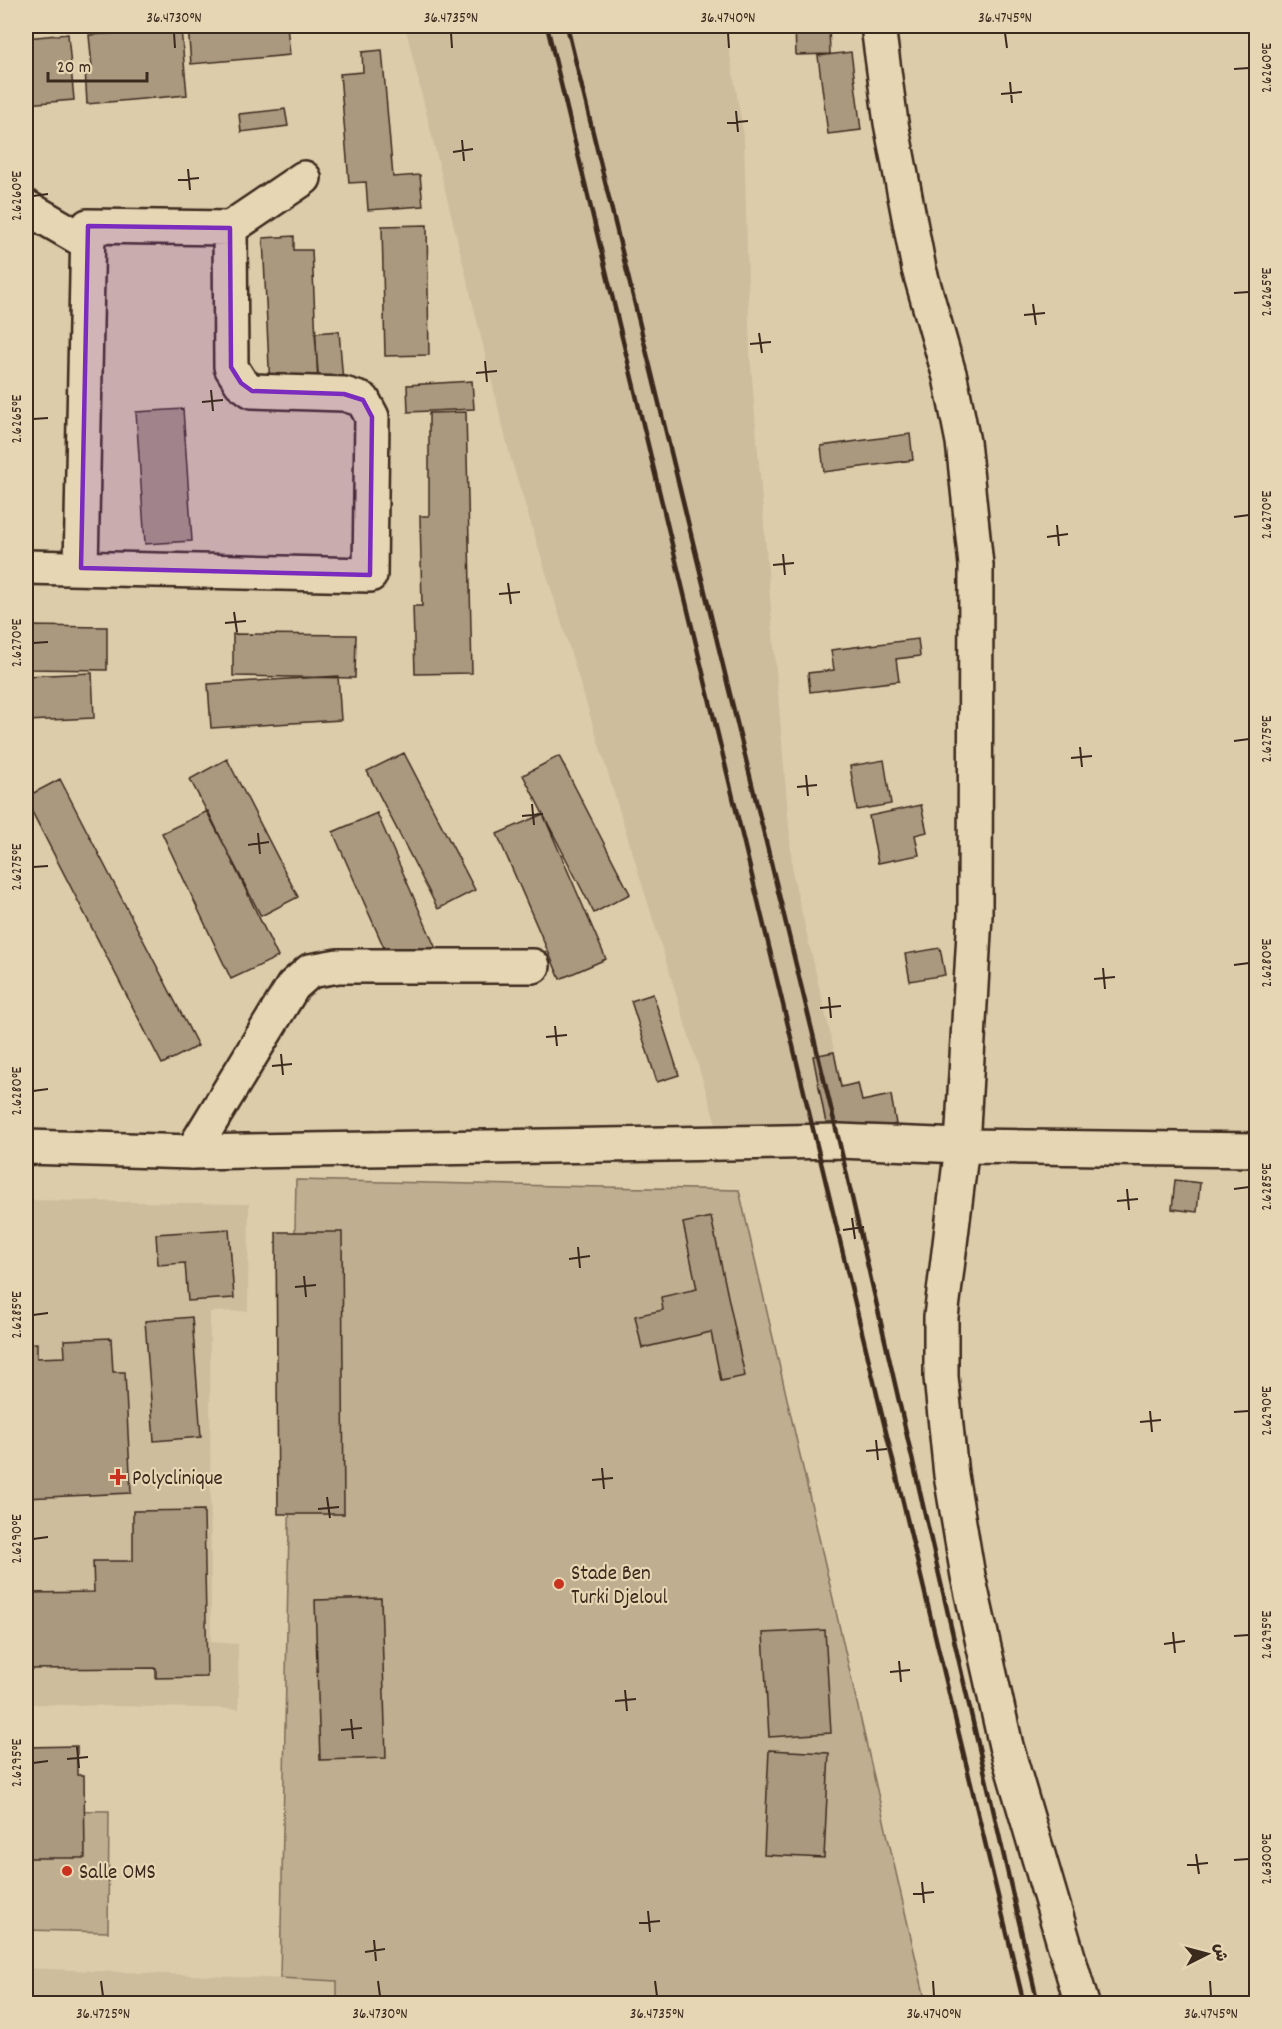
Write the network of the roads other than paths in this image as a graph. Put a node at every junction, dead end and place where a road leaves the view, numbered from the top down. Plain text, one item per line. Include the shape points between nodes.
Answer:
1 (878, 26) edge
2 (304, 178) dead end
3 (26, 207) edge
4 (230, 228) junction
5 (87, 243) junction
6 (26, 567) edge
7 (81, 568) junction
8 (533, 966) dead end
9 (962, 1146) junction
10 (26, 1147) edge
11 (1257, 1150) edge
12 (192, 1152) junction
13 (1082, 2004) edge

1 - 9 street via 891,123 919,269 950,377 963,442 976,565 975,915
2 - 4 street
3 - 5 street
4 - 5 street via 88,226
4 - 7 street via 231,367 241,383 252,391 344,394 363,400 372,417 370,575
5 - 7 street
6 - 7 street
8 - 12 street via 338,966 310,971 292,986
9 - 11 street
9 - 12 street via 757,1142
9 - 13 street via 941,1317 941,1377 951,1475 968,1576 1006,1746
10 - 12 street

